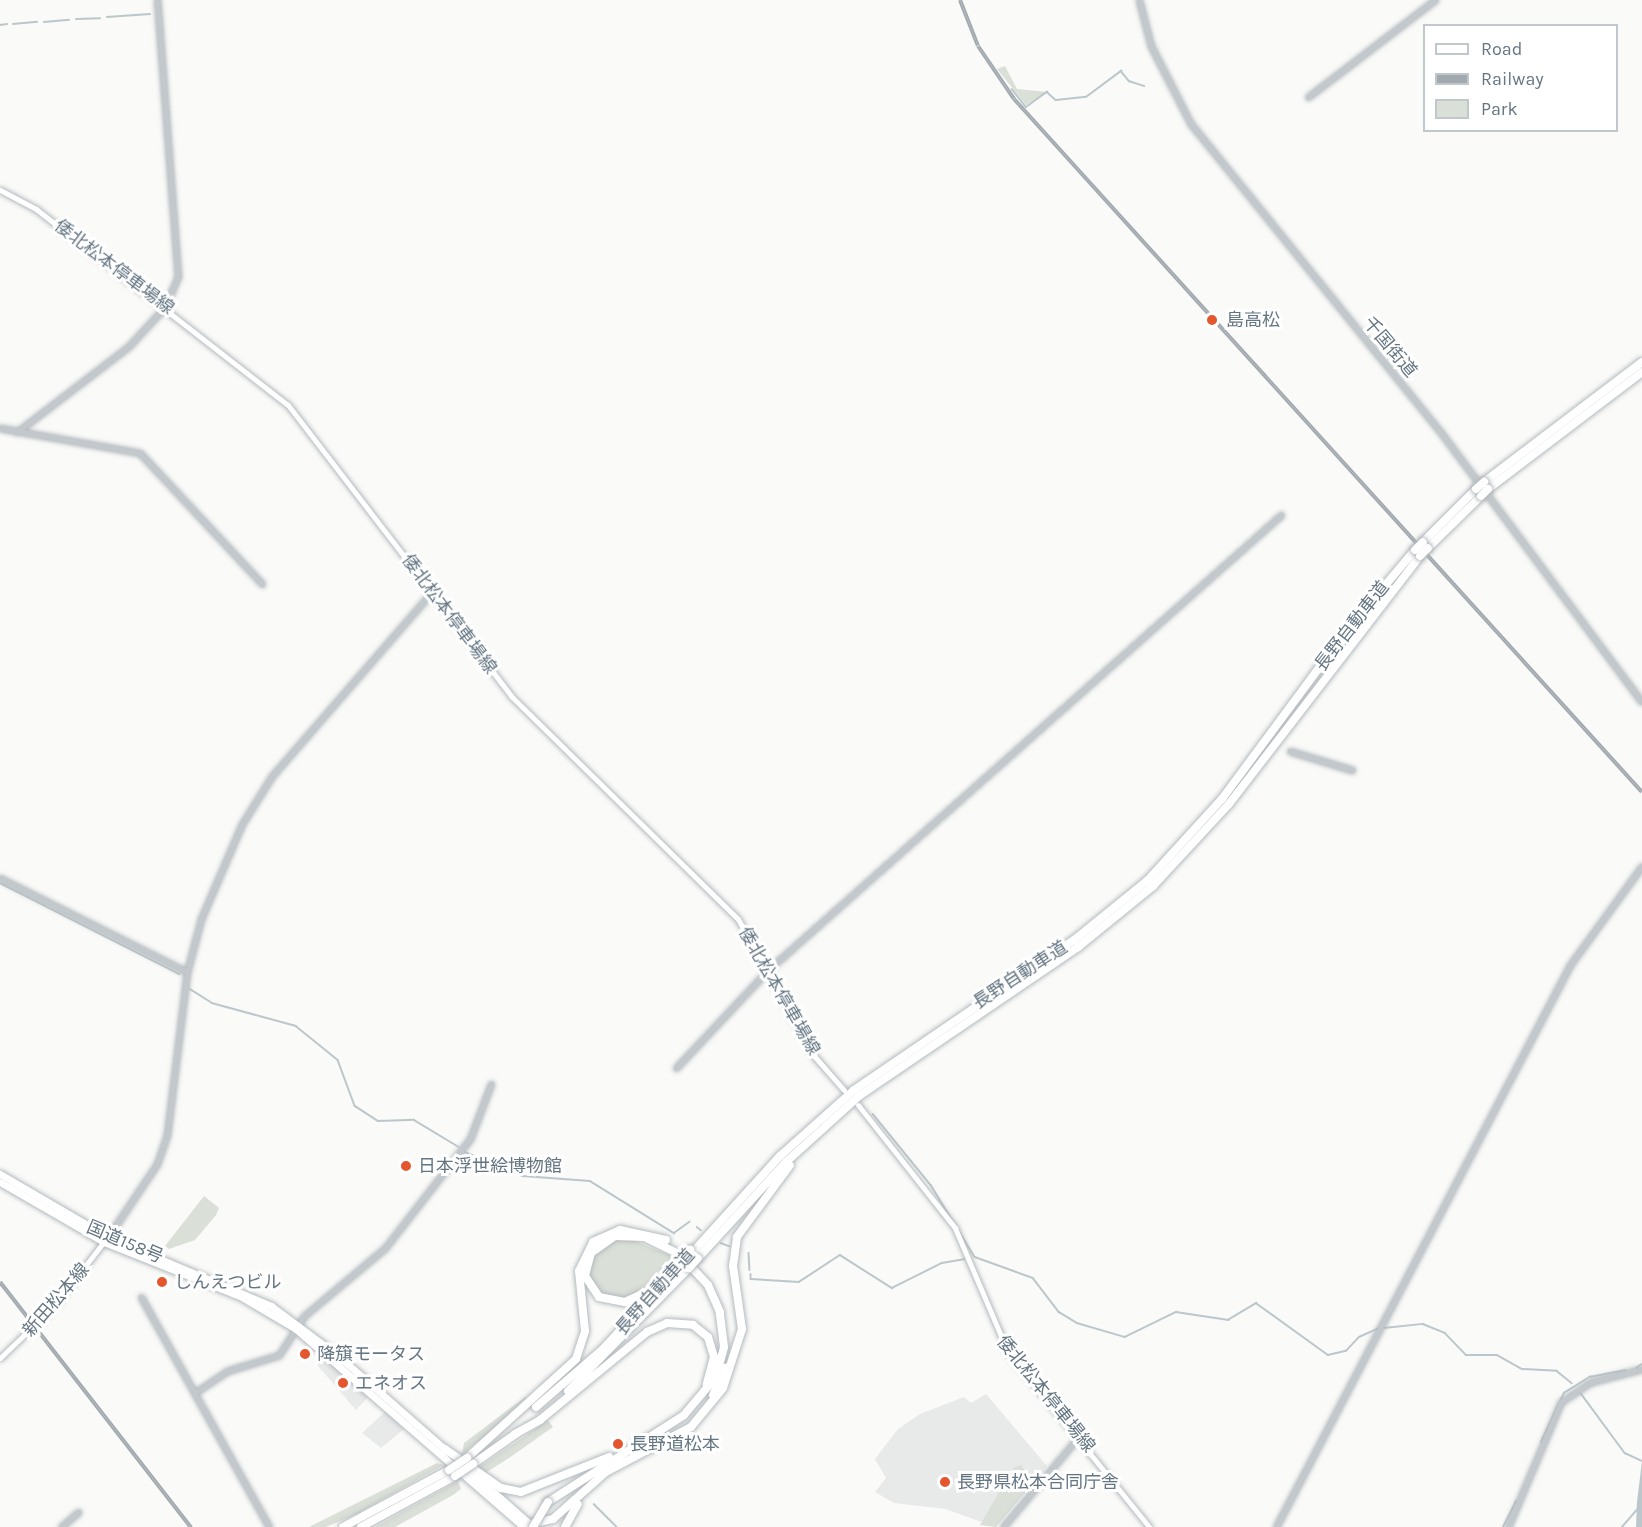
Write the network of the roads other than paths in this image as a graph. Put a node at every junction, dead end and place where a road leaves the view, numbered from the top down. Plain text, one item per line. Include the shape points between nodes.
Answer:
1 (157, 0) edge
2 (1139, 0) edge
3 (1435, 0) edge
4 (1308, 97) dead end
5 (0, 190) edge
6 (165, 307) junction
7 (1642, 362) edge
8 (1642, 372) edge
9 (0, 428) edge
10 (17, 432) junction
11 (1486, 486) junction
12 (1281, 515) dead end
13 (1418, 553) junction
14 (262, 584) dead end
15 (432, 592) junction
16 (1642, 702) edge
17 (1290, 751) dead end
18 (1352, 770) dead end
19 (1642, 866) edge
20 (0, 878) edge
21 (768, 970) junction
22 (187, 972) junction
23 (676, 1068) dead end
24 (491, 1084) dead end
25 (844, 1090) dead end
26 (858, 1105) dead end
27 (838, 1114) junction
28 (0, 1174) edge
29 (0, 1182) edge
30 (106, 1240) junction
31 (693, 1254) junction
32 (684, 1264) junction
33 (141, 1297) dead end
34 (298, 1326) junction
35 (0, 1358) edge
36 (1642, 1369) edge
37 (196, 1392) junction
38 (691, 1408) junction
39 (704, 1413) junction
40 (515, 1434) junction
41 (1080, 1436) junction
42 (646, 1439) junction
43 (445, 1449) junction
44 (470, 1461) junction
45 (452, 1473) junction
46 (596, 1481) junction
47 (78, 1512) dead end
48 (523, 1526) edge
49 (61, 1527) edge
50 (269, 1527) edge
51 (343, 1527) edge
52 (362, 1527) edge
53 (533, 1527) edge
54 (565, 1527) edge
55 (1003, 1527) edge
56 (1149, 1527) edge
57 (1276, 1527) edge
58 (1508, 1527) edge

1 - 6 street via 179,258
2 - 16 street, 千国街道 via 1151,46 1191,124 1442,434
3 - 4 street
5 - 6 main road, 倭北松本停車場線 via 36,209
6 - 10 street via 129,346
6 - 15 main road, 倭北松本停車場線 via 288,405
7 - 11 highway, 長野自動車道
8 - 11 highway, 長野自動車道
9 - 10 street
10 - 14 street via 140,453
11 - 13 highway, 長野自動車道, bridge
12 - 21 street
13 - 27 highway, 長野自動車道 via 1229,804 1153,886 1078,947 917,1053
13 - 31 highway, 長野自動車道 via 1358,617 1222,799 1148,880 1074,940 863,1083 745,1194
15 - 21 main road, 倭北松本停車場線 via 530,718 738,919
15 - 22 street via 272,776 218,872
17 - 18 street
19 - 57 street via 1570,965
20 - 22 street
21 - 23 street
21 - 25 main road, 倭北松本停車場線 via 815,1057
22 - 30 street via 167,1135 157,1164
24 - 34 street via 470,1139 385,1248
26 - 41 main road, 倭北松本停車場線 via 955,1228 1002,1344
27 - 31 highway, 長野自動車道
27 - 39 highway via 773,1185 739,1231 733,1256 742,1318 740,1346 727,1381
28 - 30 highway, 国道158号
29 - 30 highway, 国道158号
30 - 34 highway, 国道158号 via 240,1296
30 - 35 main road, 新田松本線 via 51,1310
31 - 32 highway, 長野自動車道, bridge
32 - 38 highway via 649,1291 625,1302 599,1298 585,1276 595,1248 627,1234 671,1249 702,1277 720,1312 724,1347 716,1377
32 - 40 highway, 長野自動車道 via 607,1356
32 - 44 highway, 長野自動車道 via 580,1370
33 - 37 street
34 - 37 street via 279,1355 227,1371
34 - 43 highway, 国道158号
34 - 48 highway, 国道158号
36 - 58 street via 1591,1382 1561,1402
37 - 50 street
38 - 40 highway via 712,1371 711,1344 693,1325 667,1323 646,1332 540,1420
38 - 42 highway
39 - 44 highway via 728,1356 722,1301 705,1273 682,1250 656,1235 620,1230 598,1238 580,1263 585,1331 576,1359
39 - 46 highway via 691,1427
40 - 44 highway, 長野自動車道
41 - 55 street
41 - 56 main road, 倭北松本停車場線
42 - 43 highway via 563,1479 521,1492 501,1488
42 - 53 highway, bridge via 548,1502
43 - 53 highway, 国道158号
44 - 45 highway, 長野自動車道, bridge
45 - 51 highway, 長野自動車道
45 - 52 highway, 長野自動車道
46 - 53 highway via 553,1520
46 - 54 highway
47 - 49 street
48 - 53 highway

